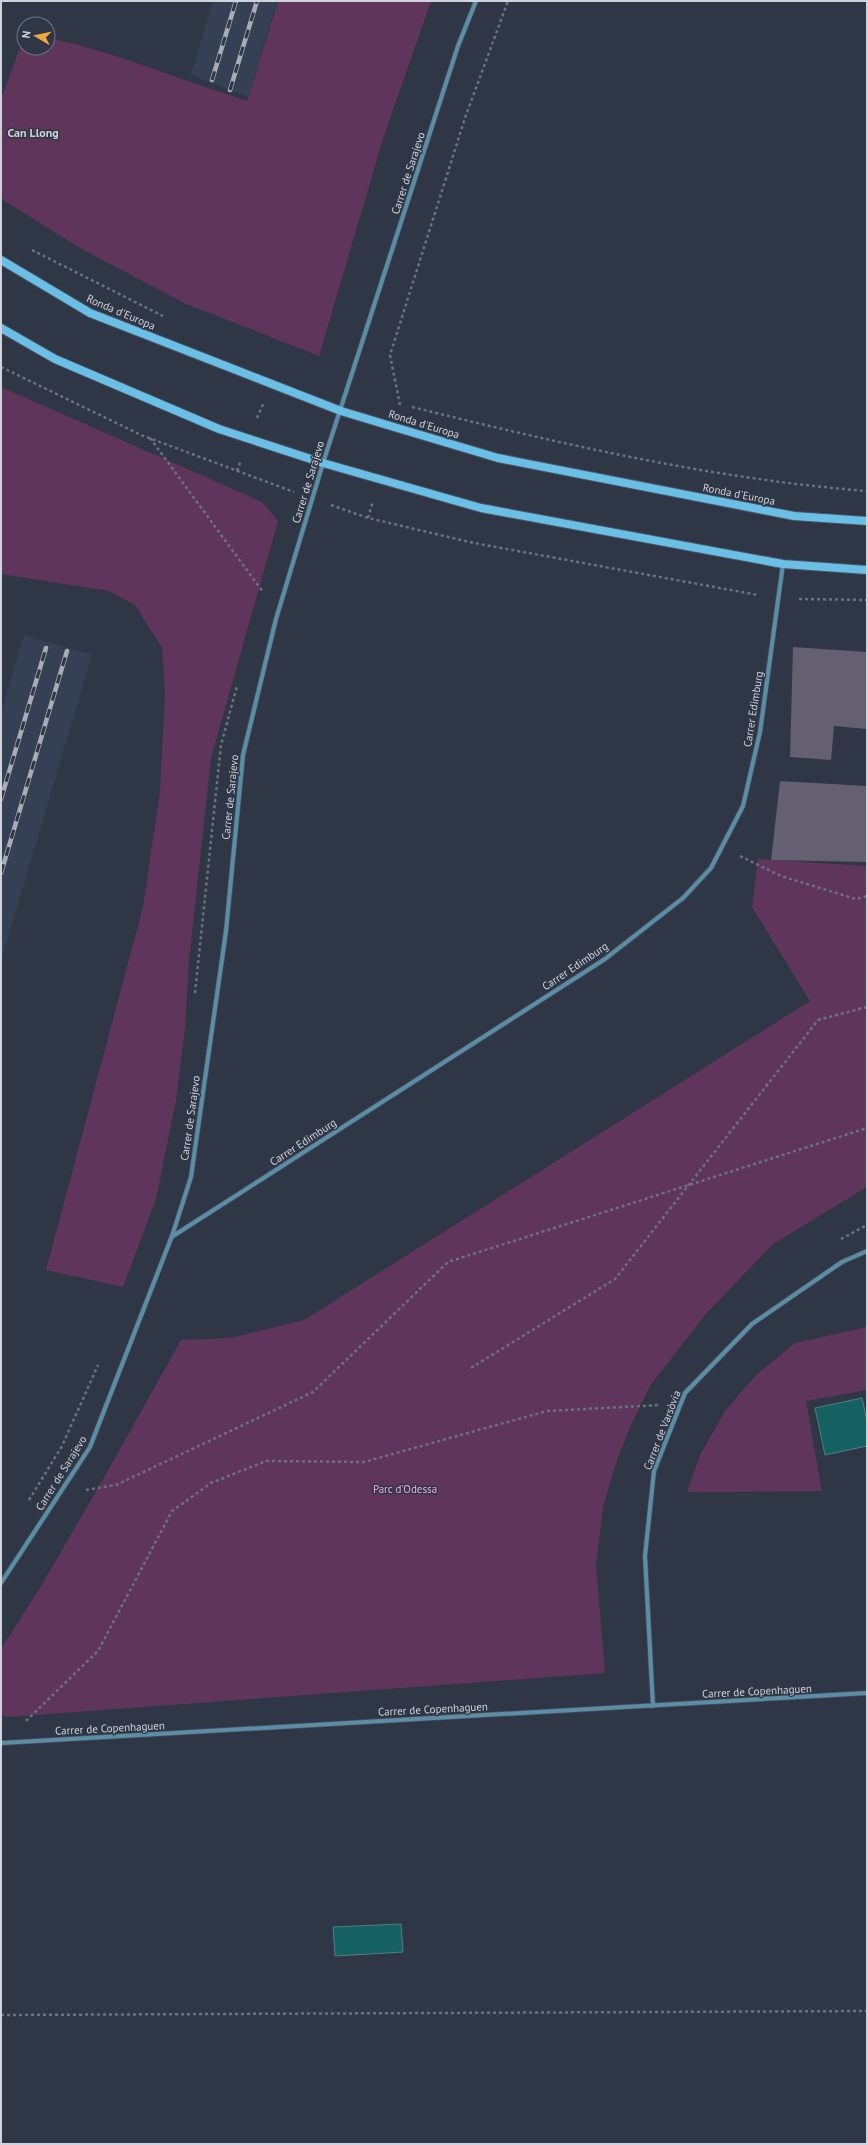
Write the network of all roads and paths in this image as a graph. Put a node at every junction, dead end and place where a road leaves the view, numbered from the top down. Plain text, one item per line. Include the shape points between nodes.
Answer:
1 (476, 1) edge
2 (508, 1) edge
3 (27, 248) dead end
4 (1, 260) edge
5 (171, 319) dead end
6 (1, 328) edge
7 (393, 402) dead end
8 (400, 404) junction
9 (341, 411) junction
10 (150, 438) dead end
11 (323, 462) junction
12 (867, 490) edge
13 (867, 521) edge
14 (783, 564) junction
15 (867, 570) edge
16 (261, 599) dead end
17 (238, 684) dead end
18 (722, 847) junction
19 (867, 896) edge
20 (195, 995) dead end
21 (867, 1007) edge
22 (867, 1128) edge
23 (688, 1185) junction
24 (172, 1236) junction
25 (867, 1251) edge
26 (100, 1360) dead end
27 (471, 1368) dead end
28 (680, 1404) junction
29 (58, 1495) junction
30 (25, 1506) dead end
31 (1, 1583) edge
32 (867, 1693) edge
33 (653, 1706) junction
34 (2, 1743) edge
35 (867, 2011) edge
36 (1, 2015) edge

1 - 9 street, Carrer de Sarajevo via 458,46
2 - 8 path via 465,118 390,355
3 - 5 path
4 - 9 street, Ronda d'Europa via 90,313
6 - 11 street via 55,359 219,429
7 - 8 path
8 - 12 path via 530,436 717,472 824,487
9 - 11 street, Carrer de Sarajevo
9 - 13 street, Ronda d'Europa via 498,458 794,516
10 - 16 path via 263,592
11 - 14 street via 481,508
11 - 24 street, Carrer de Sarajevo via 276,619 243,755 226,931 191,1177
14 - 15 street
14 - 18 street, Carrer Edimburg via 760,732 743,806
17 - 20 path via 220,745
18 - 19 path via 781,876 856,899
18 - 24 street, Carrer Edimburg via 711,868 683,898 605,959
21 - 23 path via 818,1020
22 - 23 path
23 - 27 path via 615,1279
23 - 29 path via 448,1262 313,1392 116,1485
24 - 29 street, Carrer de Sarajevo via 90,1447
25 - 28 street, Carrer de Varsòvia via 842,1262 752,1324 684,1393
26 - 30 path via 62,1446
28 - 33 street, Carrer de Varsòvia via 654,1471 645,1556
28 - 34 path via 548,1411 364,1462 266,1461 211,1483 172,1510 98,1651
29 - 31 street, Carrer de Sarajevo
32 - 33 street, Carrer de Copenhaguen
33 - 34 street, Carrer de Copenhaguen
35 - 36 path

